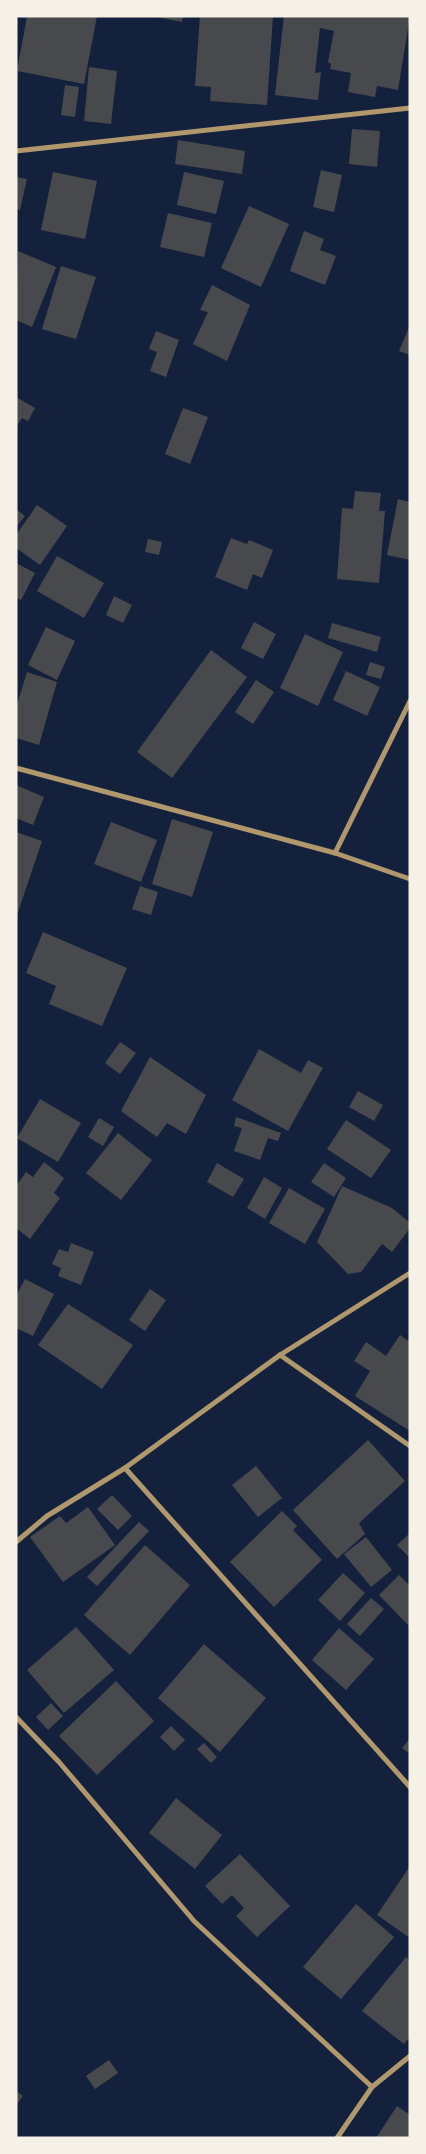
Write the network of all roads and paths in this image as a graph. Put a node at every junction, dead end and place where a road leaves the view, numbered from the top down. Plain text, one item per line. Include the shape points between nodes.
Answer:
1 (410, 108) edge
2 (16, 151) edge
3 (410, 701) edge
4 (16, 768) edge
5 (335, 853) junction
6 (410, 879) edge
7 (410, 1273) edge
8 (280, 1355) junction
9 (410, 1446) edge
10 (125, 1468) junction
11 (16, 1542) edge
12 (16, 1717) edge
13 (410, 1786) edge
14 (410, 2056) edge
15 (372, 2088) junction
16 (338, 2138) edge

1 - 2 street
3 - 5 street
4 - 5 street
5 - 6 street
7 - 8 street
8 - 9 street
8 - 10 street
10 - 11 street via 47,1516
10 - 13 street
12 - 15 street via 59,1762 194,1921
14 - 15 street
15 - 16 street

